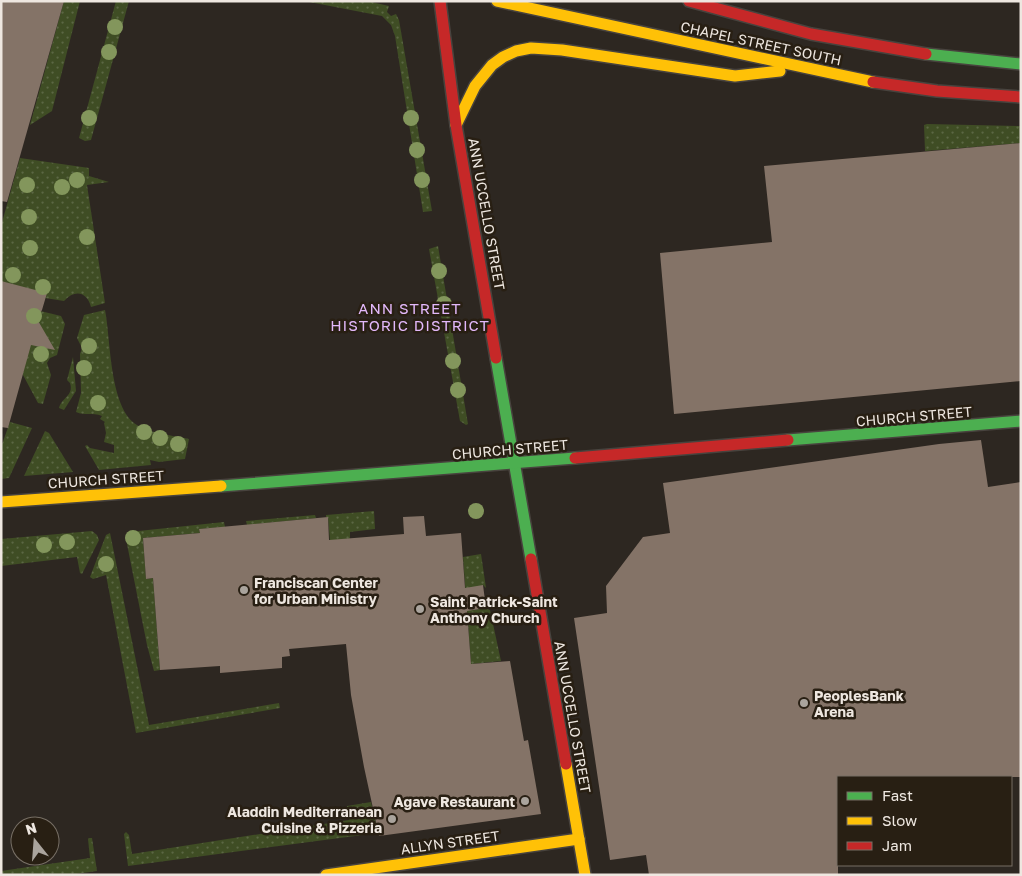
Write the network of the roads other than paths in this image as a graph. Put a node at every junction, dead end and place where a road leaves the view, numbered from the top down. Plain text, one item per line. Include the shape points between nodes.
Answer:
1 (440, 1) edge
2 (497, 1) edge
3 (689, 1) edge
4 (1021, 64) edge
5 (803, 68) junction
6 (1021, 97) edge
7 (456, 125) junction
8 (1021, 421) edge
9 (515, 463) junction
10 (1, 502) edge
11 (579, 839) junction
12 (326, 875) edge
13 (585, 875) edge

1 - 7 main road, ANN UCCELLO STREET
2 - 5 main road, CHAPEL STREET SOUTH
3 - 4 main road via 863,44
5 - 6 main road, CHAPEL STREET SOUTH via 896,86
5 - 7 main road via 735,76 562,50 520,50 497,60 486,70
7 - 9 main road, ANN UCCELLO STREET
8 - 9 main road, CHURCH STREET
9 - 10 main road, CHURCH STREET
9 - 11 main road, ANN UCCELLO STREET
11 - 12 main road, ALLYN STREET
11 - 13 main road, ANN UCCELLO STREET

